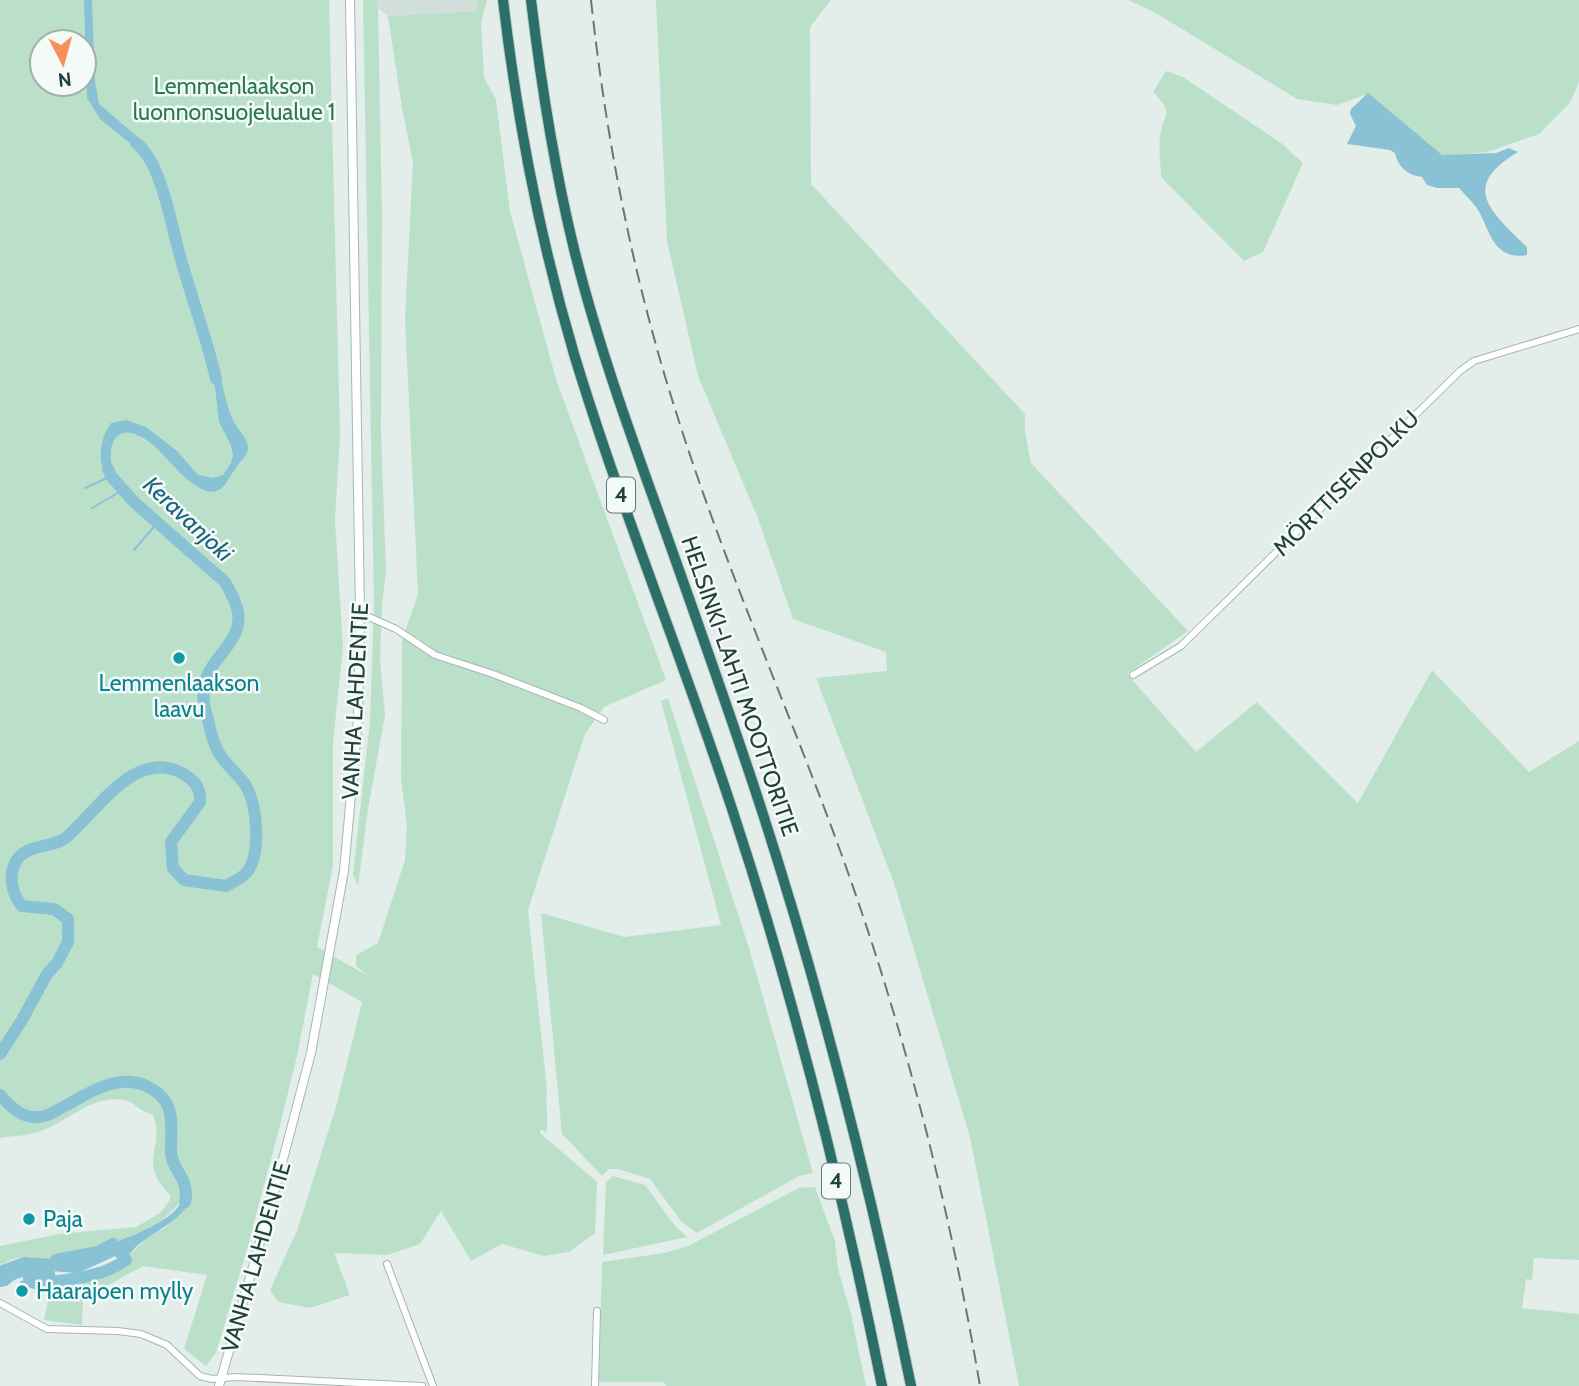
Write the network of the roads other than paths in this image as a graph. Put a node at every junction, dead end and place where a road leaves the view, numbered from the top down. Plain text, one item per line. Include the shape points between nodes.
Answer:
1 (350, 0) edge
2 (503, 0) edge
3 (531, 0) edge
4 (1579, 329) edge
5 (360, 613) junction
6 (1133, 675) dead end
7 (604, 720) dead end
8 (387, 1265) dead end
9 (0, 1303) edge
10 (597, 1311) dead end
11 (206, 1378) junction
12 (220, 1382) edge
13 (200, 1386) edge
14 (422, 1386) edge
15 (433, 1386) edge
16 (595, 1386) edge
17 (882, 1386) edge
18 (911, 1386) edge

1 - 5 main road, VANHA LAHDENTIE
2 - 17 highway, HELSINKI-LAHTI MOOTTORITIE / 4 via 528,161 573,352 734,815 779,965 839,1192
3 - 18 highway, HELSINKI-LAHTI MOOTTORITIE / 4 via 574,250 600,343 756,793 810,970 851,1117
4 - 6 street, MÖRTTISENPOLKU via 1474,361 1460,371 1181,646
5 - 7 street via 396,629 435,655
5 - 12 main road, VANHA LAHDENTIE via 358,719 344,871 312,1053
8 - 15 street
9 - 11 street via 47,1329 118,1331 154,1338
10 - 16 street
11 - 12 street
11 - 13 street
12 - 14 street via 236,1377

